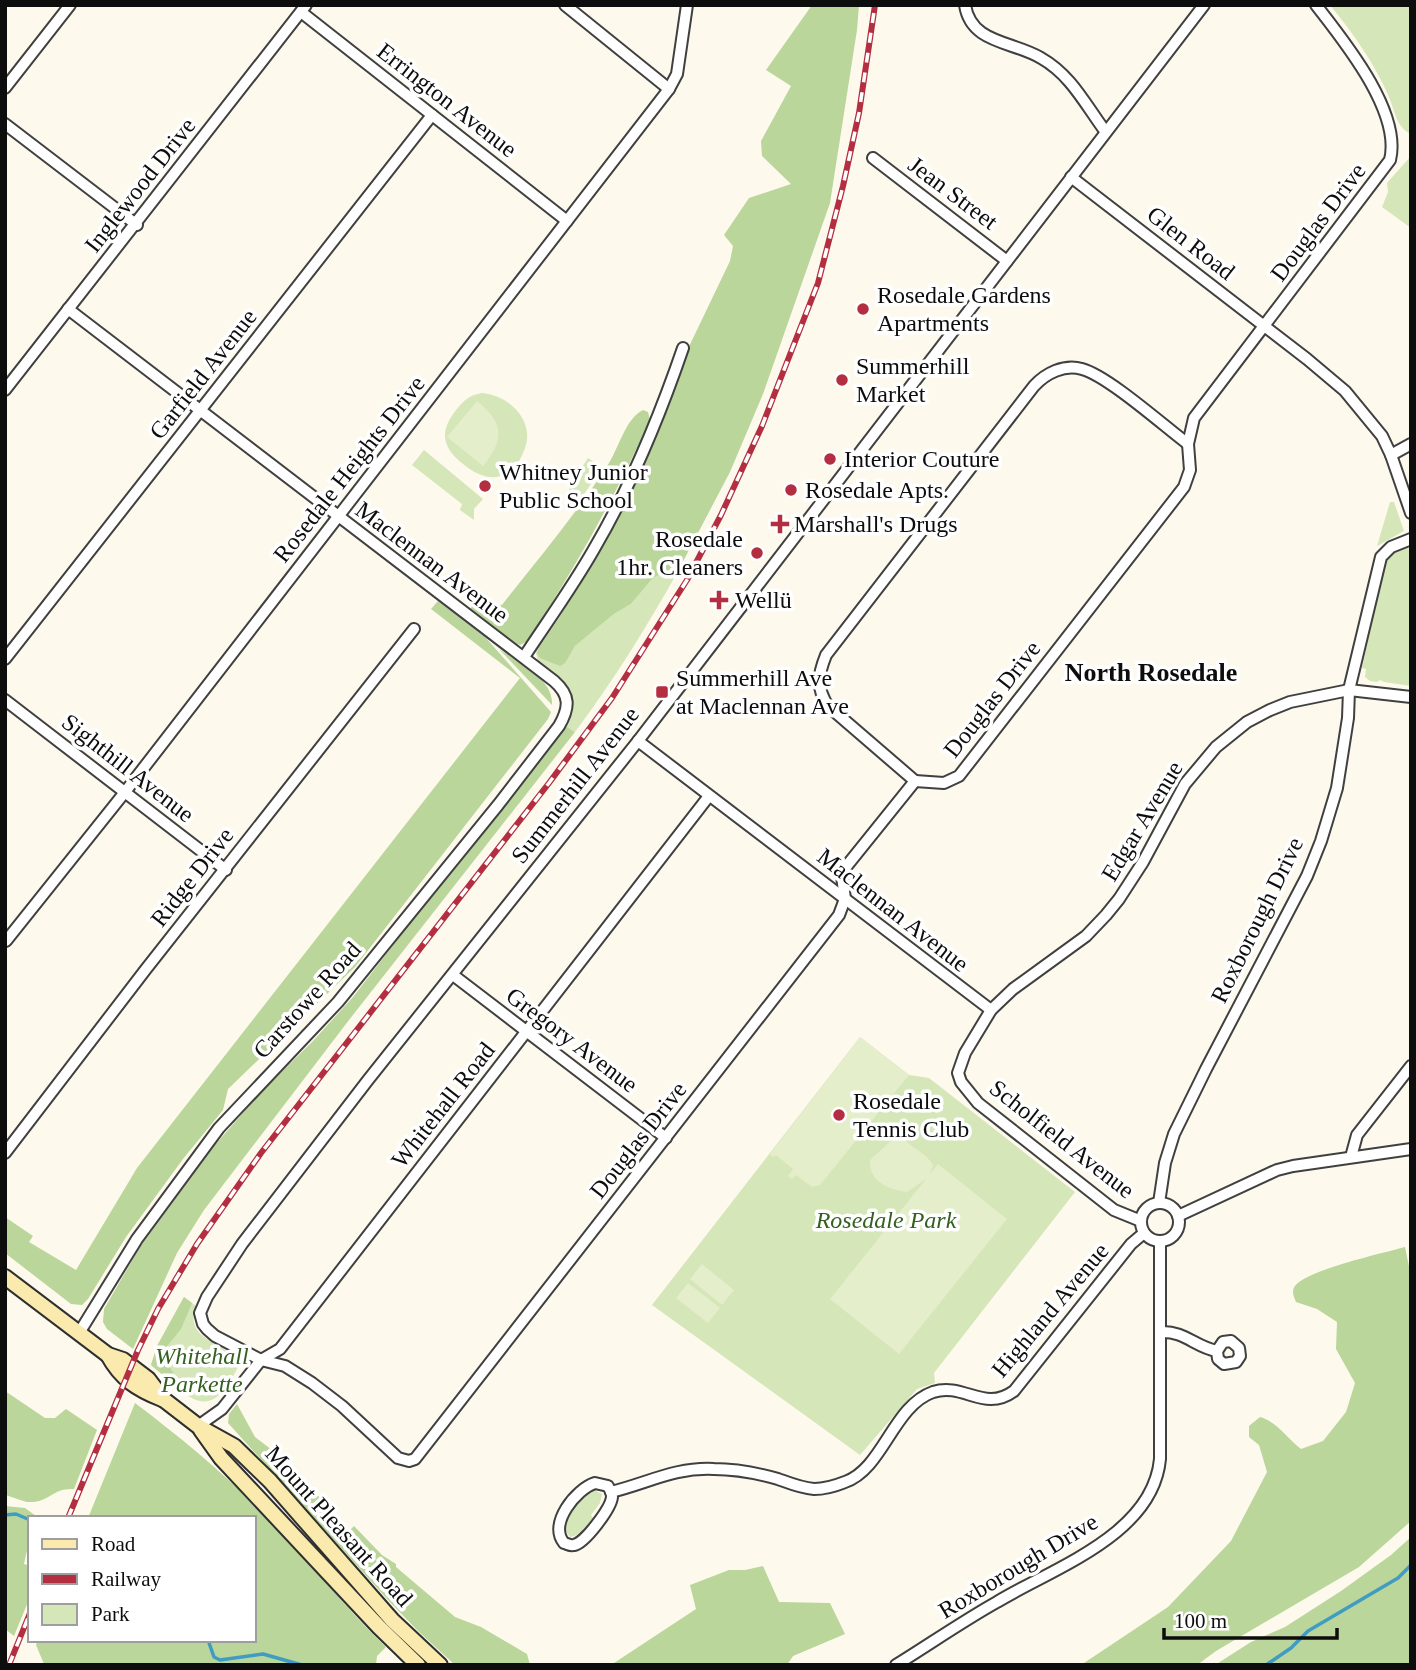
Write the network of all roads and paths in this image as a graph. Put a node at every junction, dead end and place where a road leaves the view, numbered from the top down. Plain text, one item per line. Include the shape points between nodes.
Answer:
1 (70, 5) edge
2 (565, 5) edge
3 (687, 5) edge
4 (965, 5) edge
5 (1204, 5) edge
6 (1316, 5) edge
7 (304, 8) edge
8 (5, 88) edge
9 (669, 89) junction
10 (432, 115) junction
11 (5, 124) edge
12 (1105, 131) junction
13 (873, 158) dead end
14 (1071, 177) junction
15 (567, 221) junction
16 (137, 225) junction
17 (1007, 261) junction
18 (68, 309) junction
19 (1264, 326) junction
20 (683, 348) dead end
21 (5, 390) edge
22 (200, 412) junction
23 (1188, 444) junction
24 (1411, 444) edge
25 (1391, 454) junction
26 (1411, 513) edge
27 (338, 517) junction
28 (1411, 539) edge
29 (414, 629) dead end
30 (524, 657) junction
31 (5, 659) edge
32 (1349, 690) junction
33 (1411, 697) edge
34 (567, 698) joint
35 (5, 700) edge
36 (638, 741) junction
37 (915, 781) junction
38 (125, 792) junction
39 (709, 796) junction
40 (226, 870) junction
41 (845, 898) junction
42 (6, 941) edge
43 (453, 975) junction
44 (991, 1010) junction
45 (527, 1032) junction
46 (1411, 1066) edge
47 (666, 1138) junction
48 (1411, 1149) edge
49 (5, 1153) edge
50 (1351, 1157) junction
51 (1160, 1203) junction
52 (1178, 1216) junction
53 (1141, 1221) junction
54 (1144, 1233) junction
55 (1160, 1241) junction
56 (5, 1277) edge
57 (1161, 1332) junction
58 (79, 1333) junction
59 (1217, 1351) dead end
60 (261, 1360) junction
61 (198, 1426) junction
62 (611, 1492) junction
63 (418, 1665) edge
64 (440, 1665) edge
65 (896, 1665) edge

1 - 8 street
2 - 9 street
3 - 9 street, Rosedale Heights Drive via 677,74
4 - 12 street via 970,21 981,33 1027,51 1059,71
5 - 12 street
6 - 19 street, Douglas Drive via 1379,100 1393,149 1385,169
7 - 10 street, Errington Avenue
7 - 16 street, Inglewood Drive
9 - 15 street, Rosedale Heights Drive
10 - 15 street, Errington Avenue
10 - 22 street, Garfield Avenue
11 - 16 street
12 - 14 street
13 - 17 street, Jean Street
14 - 17 street, Summerhill Avenue
14 - 19 street, Glen Road
15 - 27 street, Rosedale Heights Drive
16 - 18 street, Inglewood Drive
17 - 36 street, Summerhill Avenue
18 - 21 street, Inglewood Drive
18 - 22 street, Maclennan Avenue
19 - 23 street, Douglas Drive via 1194,418
19 - 25 street, Glen Road via 1351,397 1376,426
20 - 30 street via 661,414 633,475 594,550
22 - 27 street, Maclennan Avenue
22 - 31 street, Garfield Avenue
23 - 37 street, Douglas Drive via 1190,470 1184,487 979,753 959,776 944,783
23 - 37 street via 1112,386 1081,369 1051,373 1034,386 826,655 818,676 828,706
24 - 25 street
25 - 26 street, Glen Road
27 - 30 street, Maclennan Avenue
27 - 38 street, Rosedale Heights Drive
28 - 32 street, Roxborough Drive via 1381,558
29 - 40 street, Ridge Drive
30 - 34 street, Maclennan Avenue via 564,690
32 - 33 street
32 - 44 street, Edgar Avenue via 1290,702 1231,733 1185,784 1143,862 1106,915
32 - 51 street, Roxborough Drive via 1337,788 1321,841 1174,1134
34 - 58 street, Carstowe Road via 559,726 498,805 338,1002 219,1128 136,1239
35 - 38 street, Sighthill Avenue
36 - 39 street, Maclennan Avenue
36 - 43 street, Summerhill Avenue
37 - 41 street, Douglas Drive via 845,868
38 - 40 street, Sighthill Avenue
38 - 42 street, Rosedale Heights Drive
39 - 41 street, Maclennan Avenue
39 - 45 street, Whitehall Road
40 - 49 street, Ridge Drive
41 - 44 street, Maclennan Avenue
41 - 47 street, Douglas Drive via 839,915 816,946
43 - 45 street, Gregory Avenue
43 - 60 street, Summerhill Avenue via 242,1244 207,1297 200,1313 203,1324 215,1336
44 - 53 street, Scholfield Avenue via 960,1063 958,1073 968,1093 1114,1210
45 - 47 street, Gregory Avenue
45 - 60 street, Whitehall Road via 281,1349
46 - 50 street via 1357,1135
47 - 60 street, Douglas Drive via 422,1452 409,1461 387,1451 312,1383 285,1366
48 - 50 street
50 - 52 street via 1277,1170
51 - 52 street via 1171,1206
51 - 53 street via 1149,1206
52 - 55 street via 1175,1234
53 - 54 street
54 - 55 street
54 - 62 street, Highland Avenue via 1014,1391 994,1400 951,1390 926,1395 851,1480 813,1489 733,1470 690,1469
55 - 57 street, Roxborough Drive
56 - 58 main road, Mount Pleasant Road
57 - 59 street via 1177,1332 1204,1349
57 - 65 street, Roxborough Drive via 1160,1468 1141,1508 1093,1548
58 - 61 main road, Mount Pleasant Road via 148,1379 163,1399
60 - 61 street, Whitehall Road via 222,1409
61 - 63 main road, Mount Pleasant Road via 221,1458
61 - 64 main road, Mount Pleasant Road via 234,1446 270,1481 392,1620
62 - 62 street via 608,1486 595,1483 582,1492 560,1519 558,1535 564,1543 574,1545 586,1536 610,1503

